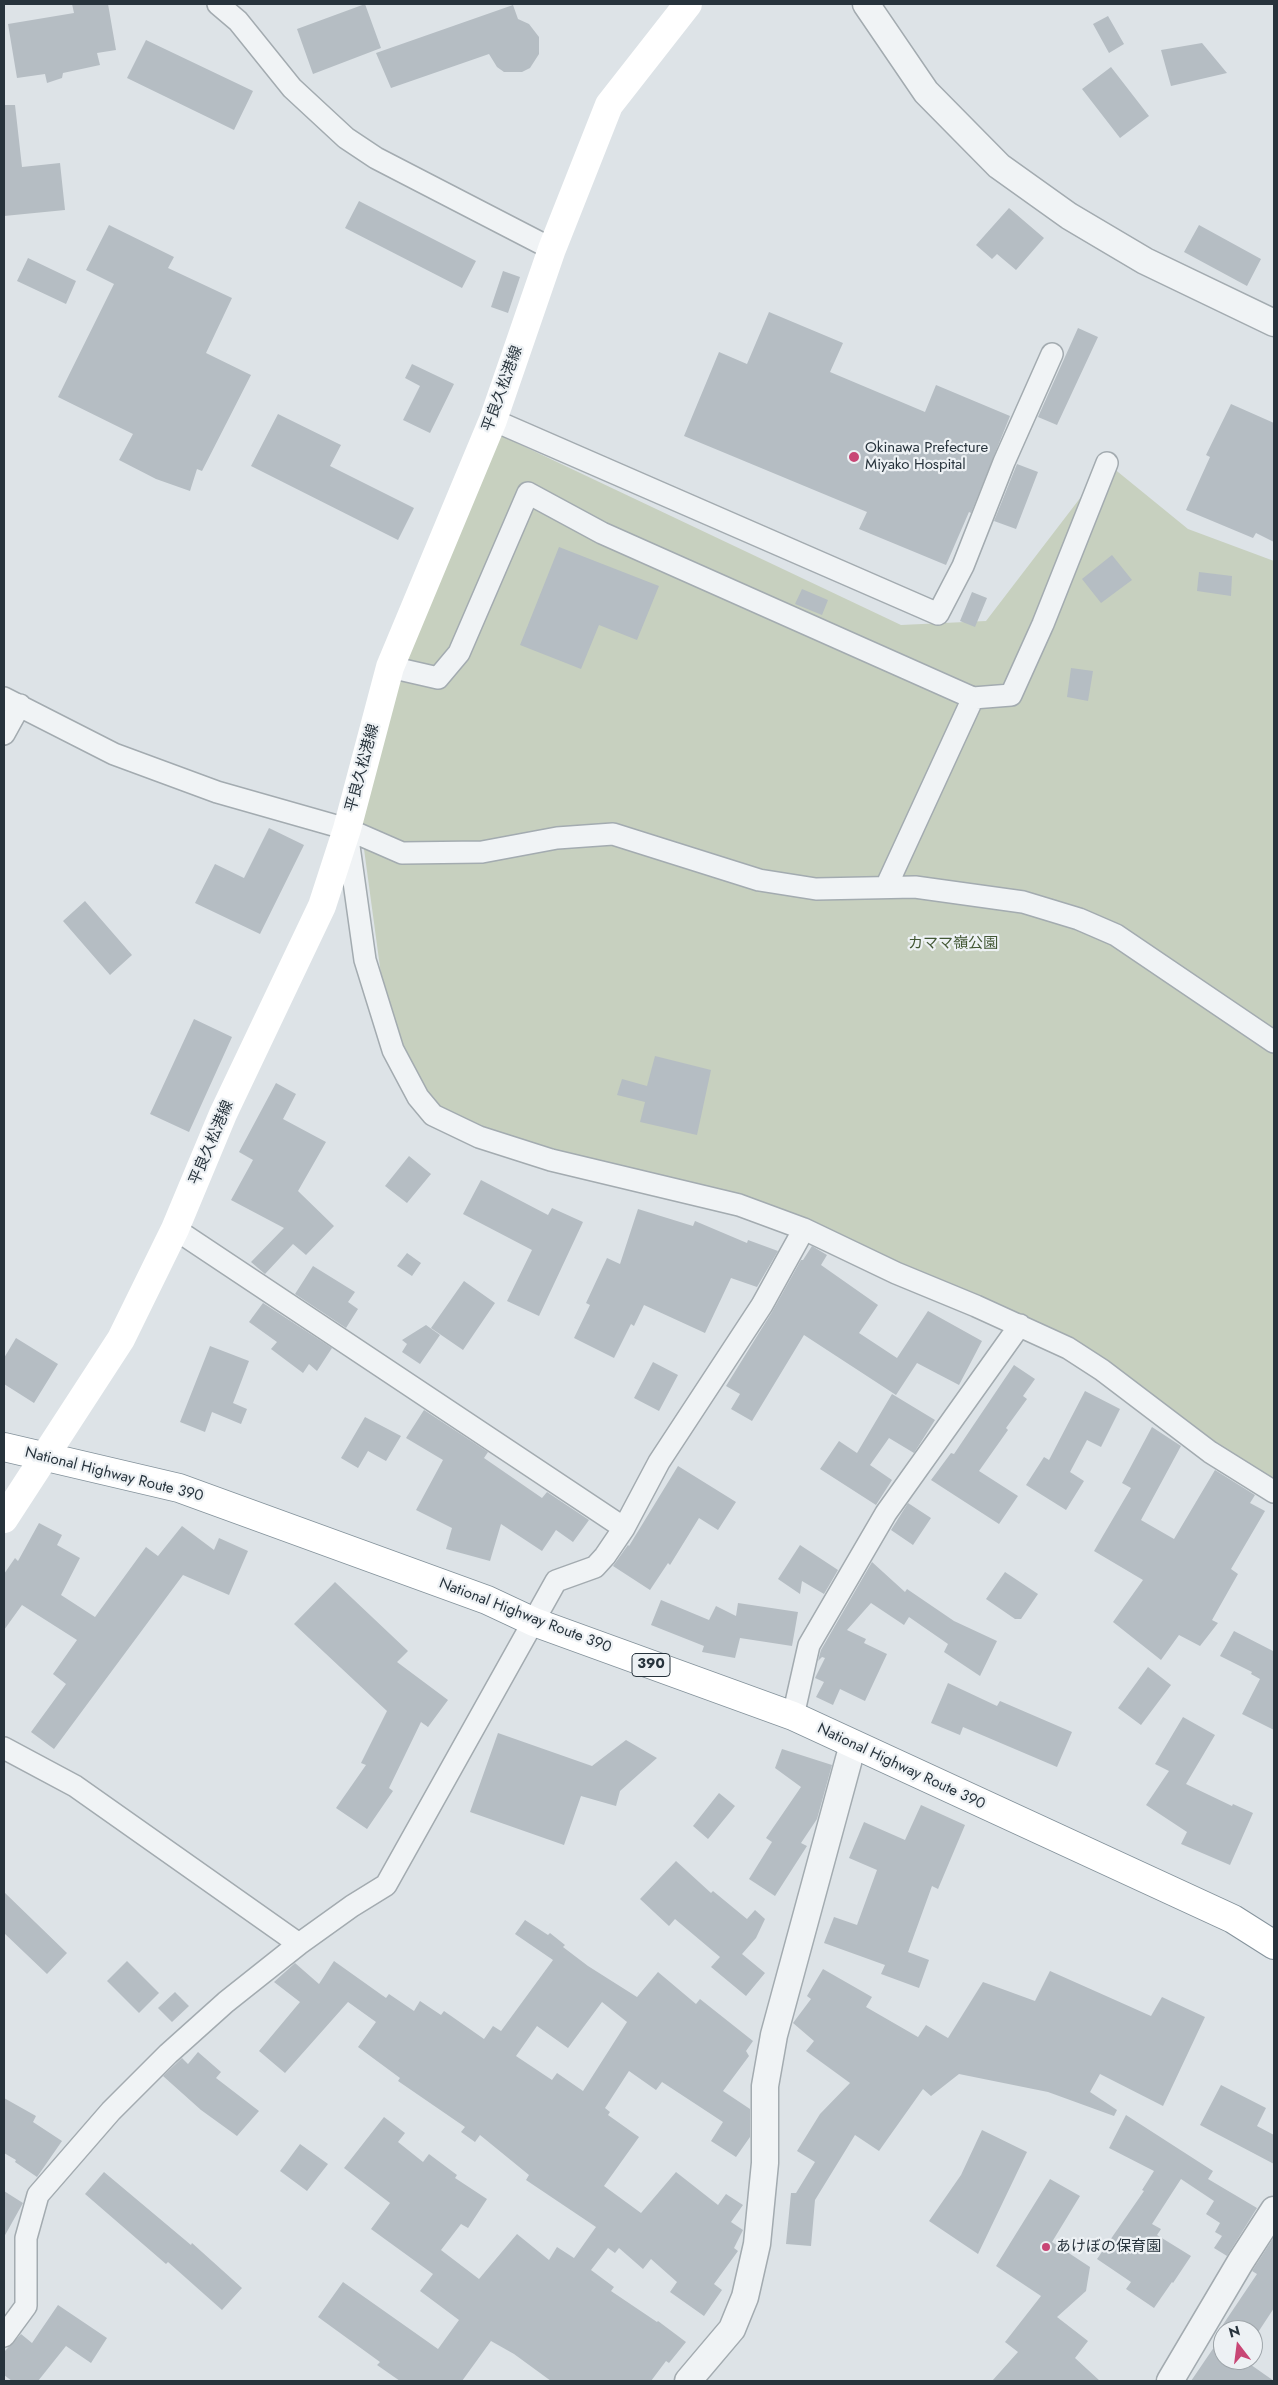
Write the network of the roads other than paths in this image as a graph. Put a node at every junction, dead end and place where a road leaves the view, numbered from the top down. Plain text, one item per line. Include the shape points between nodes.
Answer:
1 (218, 4) edge
2 (688, 4) edge
3 (866, 4) edge
4 (552, 249) junction
5 (1274, 323) edge
6 (1052, 354) dead end
7 (493, 420) junction
8 (1107, 463) dead end
9 (390, 667) junction
10 (973, 698) junction
11 (12, 702) edge
12 (4, 734) edge
13 (347, 829) junction
14 (886, 887) junction
15 (1274, 1042) edge
16 (804, 1228) junction
17 (176, 1229) junction
18 (1020, 1325) junction
19 (4, 1447) edge
20 (46, 1456) junction
21 (1274, 1492) edge
22 (4, 1519) edge
23 (624, 1528) junction
24 (534, 1622) junction
25 (793, 1716) junction
26 (853, 1744) junction
27 (4, 1748) edge
28 (300, 1944) junction
29 (1274, 1945) edge
30 (1274, 2210) edge
31 (4, 2336) edge
32 (688, 2381) edge
33 (1170, 2381) edge

1 - 4 street via 238,21 292,88 346,138 376,158
2 - 4 main road, 平良久松港線 via 609,105
3 - 5 street via 926,92 1000,166 1070,216 1145,261
4 - 7 main road, 平良久松港線
6 - 7 street via 963,566 938,614
7 - 9 main road, 平良久松港線
8 - 10 street via 1011,695
9 - 10 street via 438,678 459,653 528,493 611,537
9 - 13 main road, 平良久松港線
10 - 14 street
11 - 12 street
11 - 13 street via 114,754 217,792
13 - 14 street via 402,853 482,852 556,838 613,834 759,880 816,889
13 - 16 street via 365,960 393,1050 418,1097 433,1115 478,1137 551,1160 739,1205
13 - 17 main road, 平良久松港線 via 322,906 223,1114
14 - 15 street via 915,887 1023,902 1079,918 1116,935
16 - 18 street via 896,1273
16 - 23 street via 762,1305 659,1462
17 - 20 main road, 平良久松港線 via 121,1339
17 - 23 street
18 - 21 street via 1068,1348 1102,1370 1210,1452
18 - 25 street via 886,1512 809,1645
19 - 20 main road, National Highway Route 390 / 390
20 - 22 main road, 平良久松港線
20 - 24 main road, National Highway Route 390 / 390 via 178,1488 487,1600
23 - 24 street via 595,1567 556,1581
24 - 25 main road, National Highway Route 390 / 390
24 - 28 street via 386,1885
25 - 26 main road, National Highway Route 390 / 390
26 - 29 main road, National Highway Route 390 / 390 via 1233,1919
26 - 32 street via 774,2035 765,2086 765,2162 757,2244 745,2297 732,2329
27 - 28 street via 76,1786
28 - 31 street via 226,2002 168,2054 110,2111 38,2195 26,2238 26,2306
30 - 33 street

